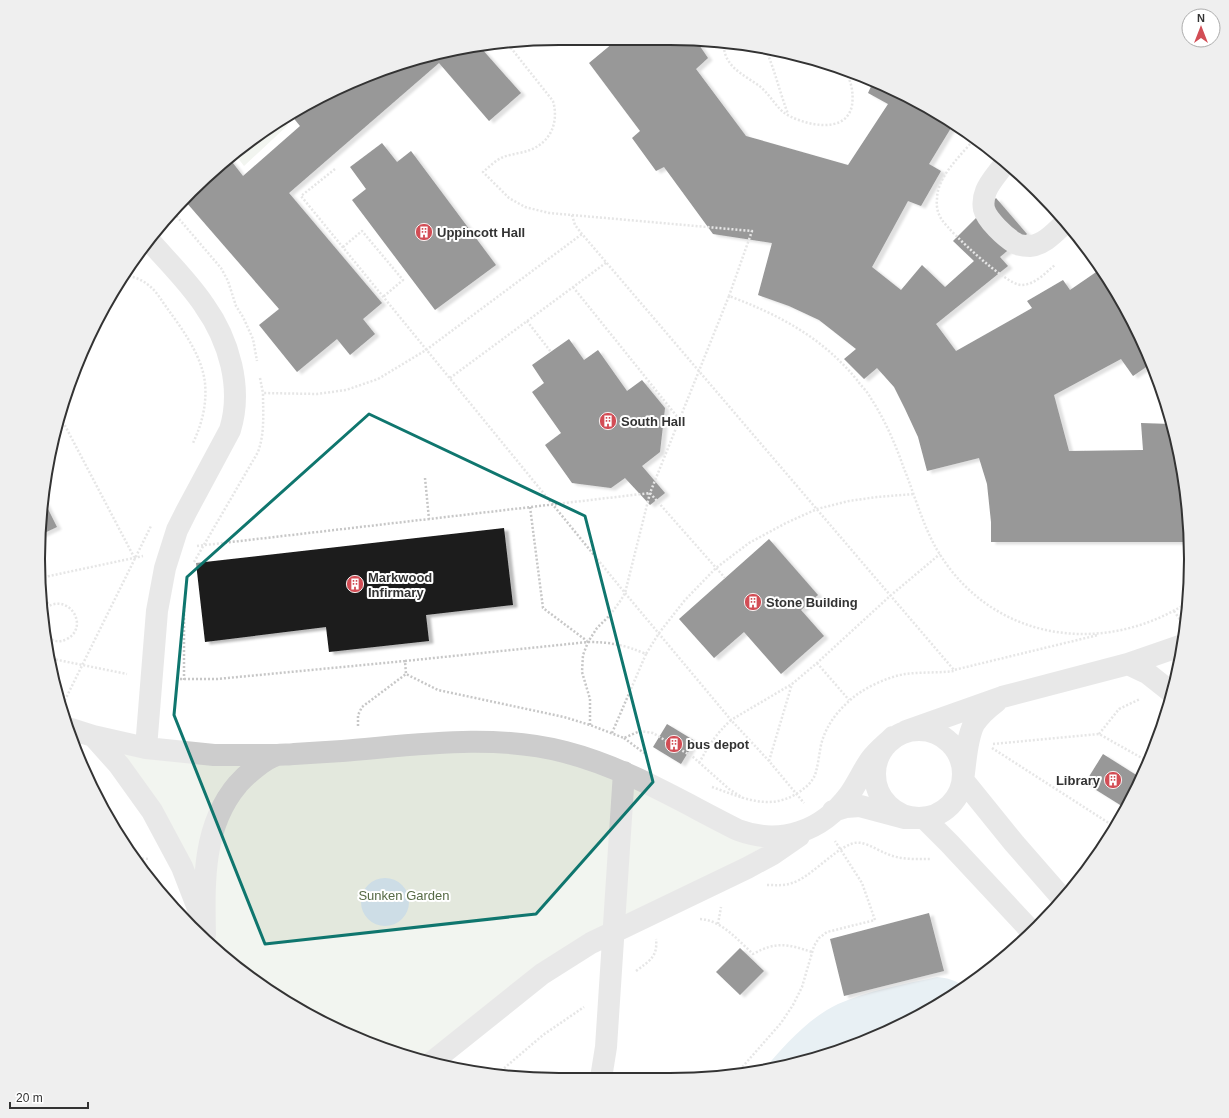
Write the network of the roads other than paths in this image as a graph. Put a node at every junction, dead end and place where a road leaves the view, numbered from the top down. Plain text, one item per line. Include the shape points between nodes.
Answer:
1 (1002, 167) edge
2 (1062, 226) edge
3 (153, 244) edge
4 (1177, 647) edge
5 (1176, 648) edge
6 (1128, 664) junction
7 (1167, 686) edge
8 (1167, 688) edge
9 (1002, 697) junction
10 (74, 730) edge
11 (899, 734) junction
12 (92, 736) junction
13 (146, 748) junction
14 (277, 755) junction
15 (624, 772) junction
16 (963, 780) junction
17 (827, 817) junction
18 (924, 818) junction
19 (1059, 895) edge
20 (1028, 927) edge
21 (203, 929) edge
22 (205, 931) edge
23 (614, 932) junction
24 (437, 1058) edge
25 (602, 1073) edge

1 - 2 lane via 986,191 984,201 984,210 994,224 1016,244 1023,246 1039,244
3 - 13 lane via 200,298 214,321 229,357 234,390 233,421 230,430 177,530 165,568 156,611
4 - 6 lane
5 - 7 lane via 1165,658 1162,667
6 - 8 lane via 1147,673
6 - 9 lane
9 - 11 lane
9 - 16 lane via 974,724 969,738
10 - 12 lane
11 - 16 lane via 921,729 935,732 948,740 957,751 963,765
11 - 17 lane via 872,757 849,795
11 - 18 lane via 882,748 876,761 874,776 877,790 884,803 895,812 909,817
12 - 13 lane
12 - 21 lane via 119,765 152,811 182,867 198,906
13 - 14 lane via 214,754
14 - 15 lane via 482,742 533,746 565,752
14 - 22 lane via 249,773 229,796 222,809 207,855 204,884
15 - 17 lane via 751,835 771,837 802,832
15 - 23 lane
16 - 18 lane via 959,794 950,805 938,814
16 - 19 lane
17 - 18 lane via 846,807 860,806 905,818
17 - 23 lane via 748,868
18 - 20 lane
23 - 24 lane via 591,943 542,974
23 - 25 lane

